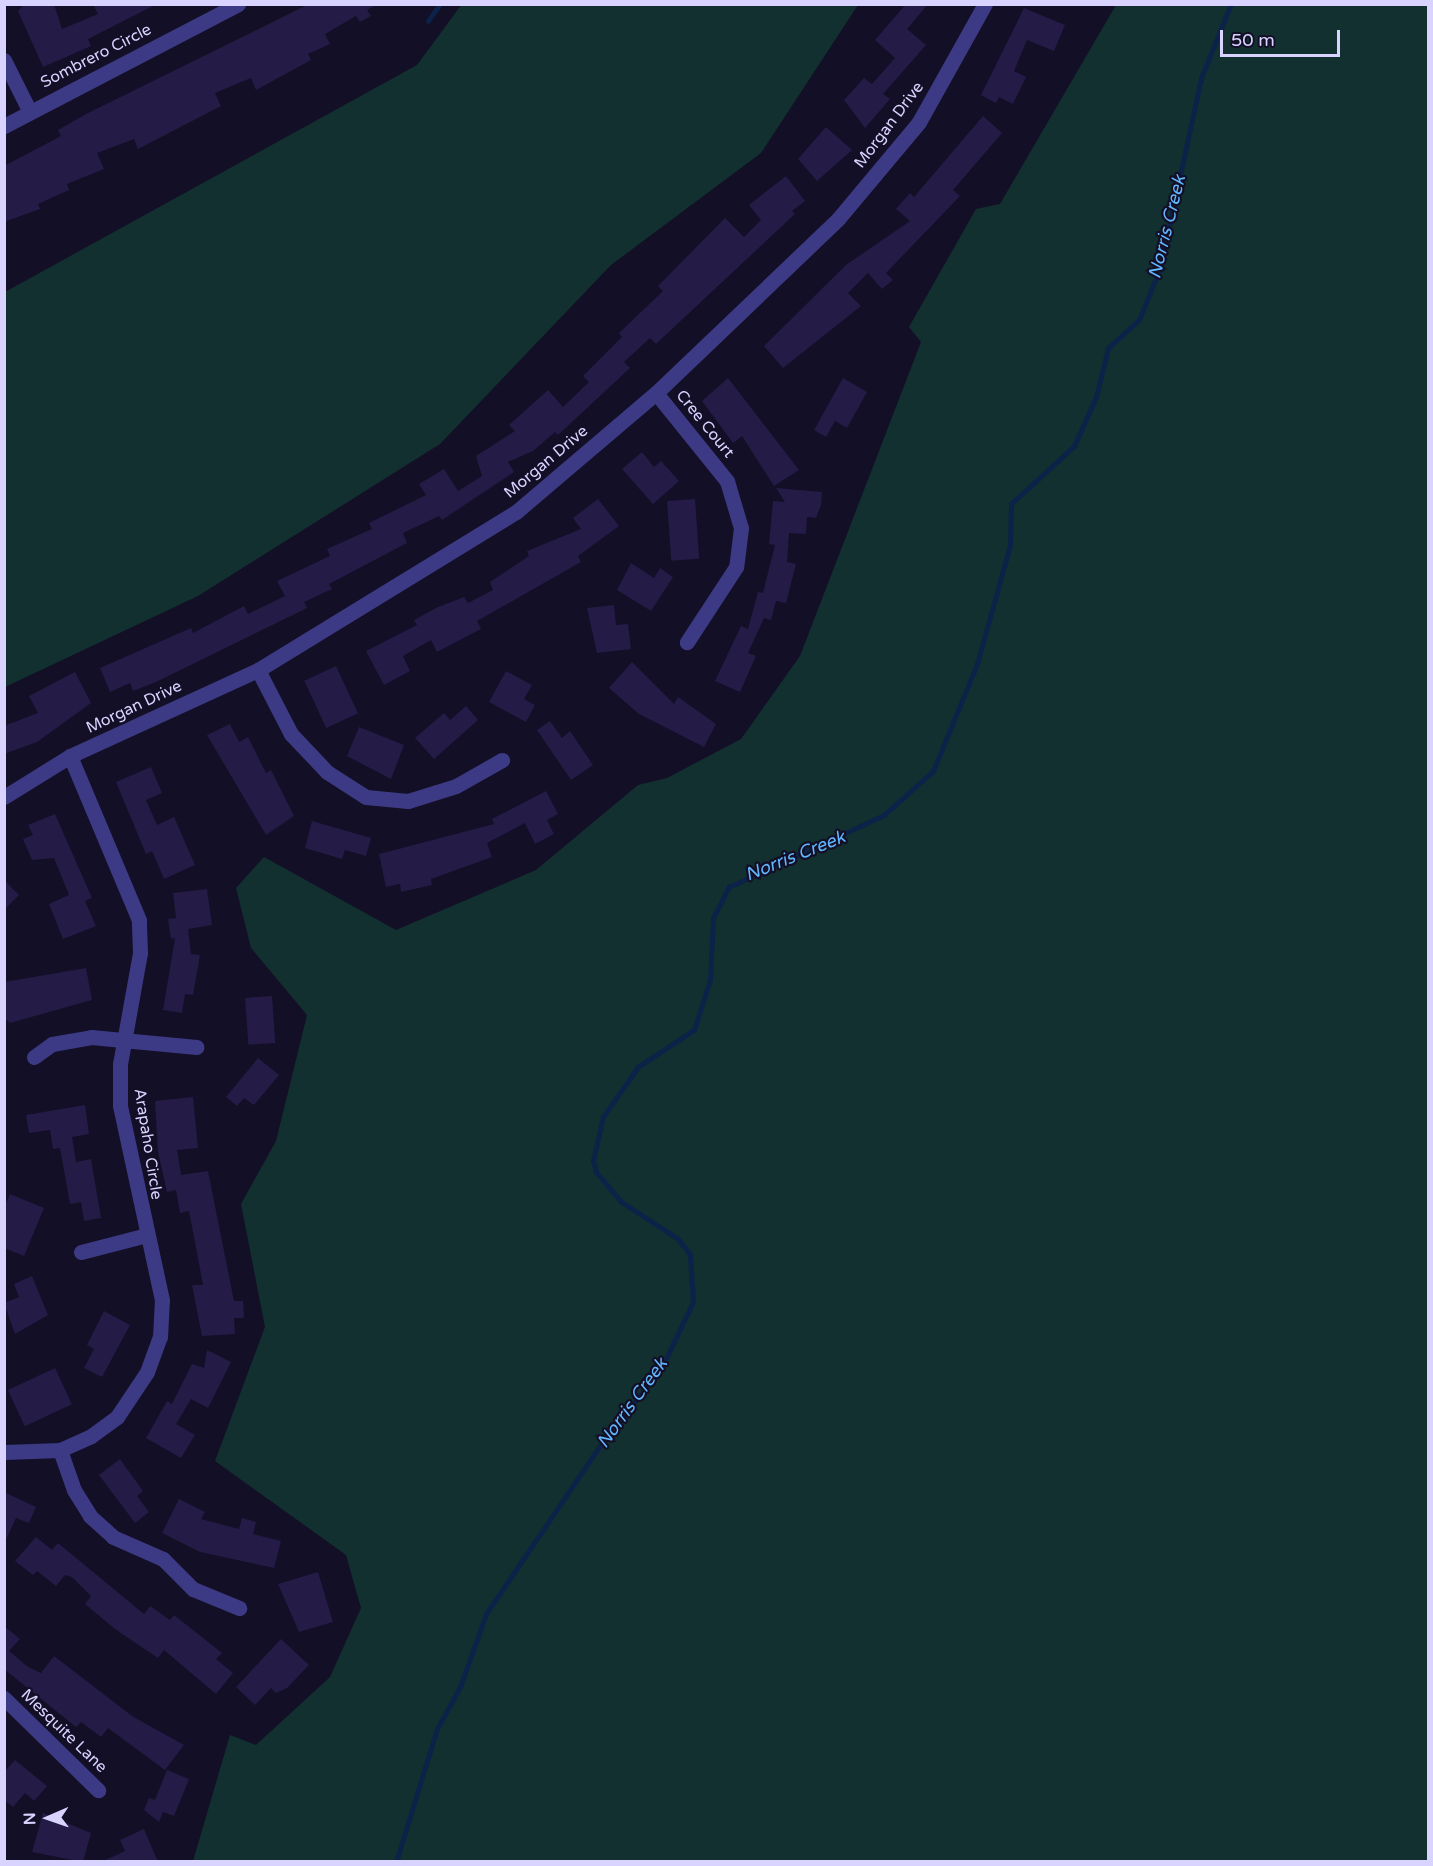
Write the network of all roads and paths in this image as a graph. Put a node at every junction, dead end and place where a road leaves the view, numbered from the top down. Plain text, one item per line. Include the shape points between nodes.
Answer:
1 (238, 4) edge
2 (986, 4) edge
3 (4, 60) edge
4 (29, 110) junction
5 (4, 126) edge
6 (656, 393) junction
7 (687, 642) dead end
8 (258, 670) junction
9 (70, 756) junction
10 (502, 760) dead end
11 (4, 797) edge
12 (122, 1041) junction
13 (197, 1047) dead end
14 (34, 1057) dead end
15 (147, 1235) junction
16 (81, 1252) dead end
17 (60, 1450) junction
18 (4, 1452) edge
19 (239, 1608) dead end
20 (4, 1698) edge
21 (99, 1790) dead end

1 - 4 street, Sombrero Circle
2 - 6 street, Morgan Drive via 919,122 838,219
3 - 4 street
4 - 5 street, Sombrero Circle
6 - 7 street, Cree Court via 727,481 741,528 736,567
6 - 8 street, Morgan Drive via 516,512
8 - 9 street, Morgan Drive
8 - 10 street via 291,734 327,772 366,797 408,801 456,786
9 - 11 street, Morgan Drive
9 - 12 street, Arapaho Circle via 139,920 140,953
12 - 13 street
12 - 14 street via 70,1038
12 - 15 street, Arapaho Circle via 120,1105
15 - 16 street
15 - 17 street, Arapaho Circle via 162,1300 160,1337 147,1372 117,1417
17 - 18 street, Arapaho Circle
17 - 19 street via 74,1490 90,1516 113,1537 163,1559 194,1589
20 - 21 street, Mesquite Lane

